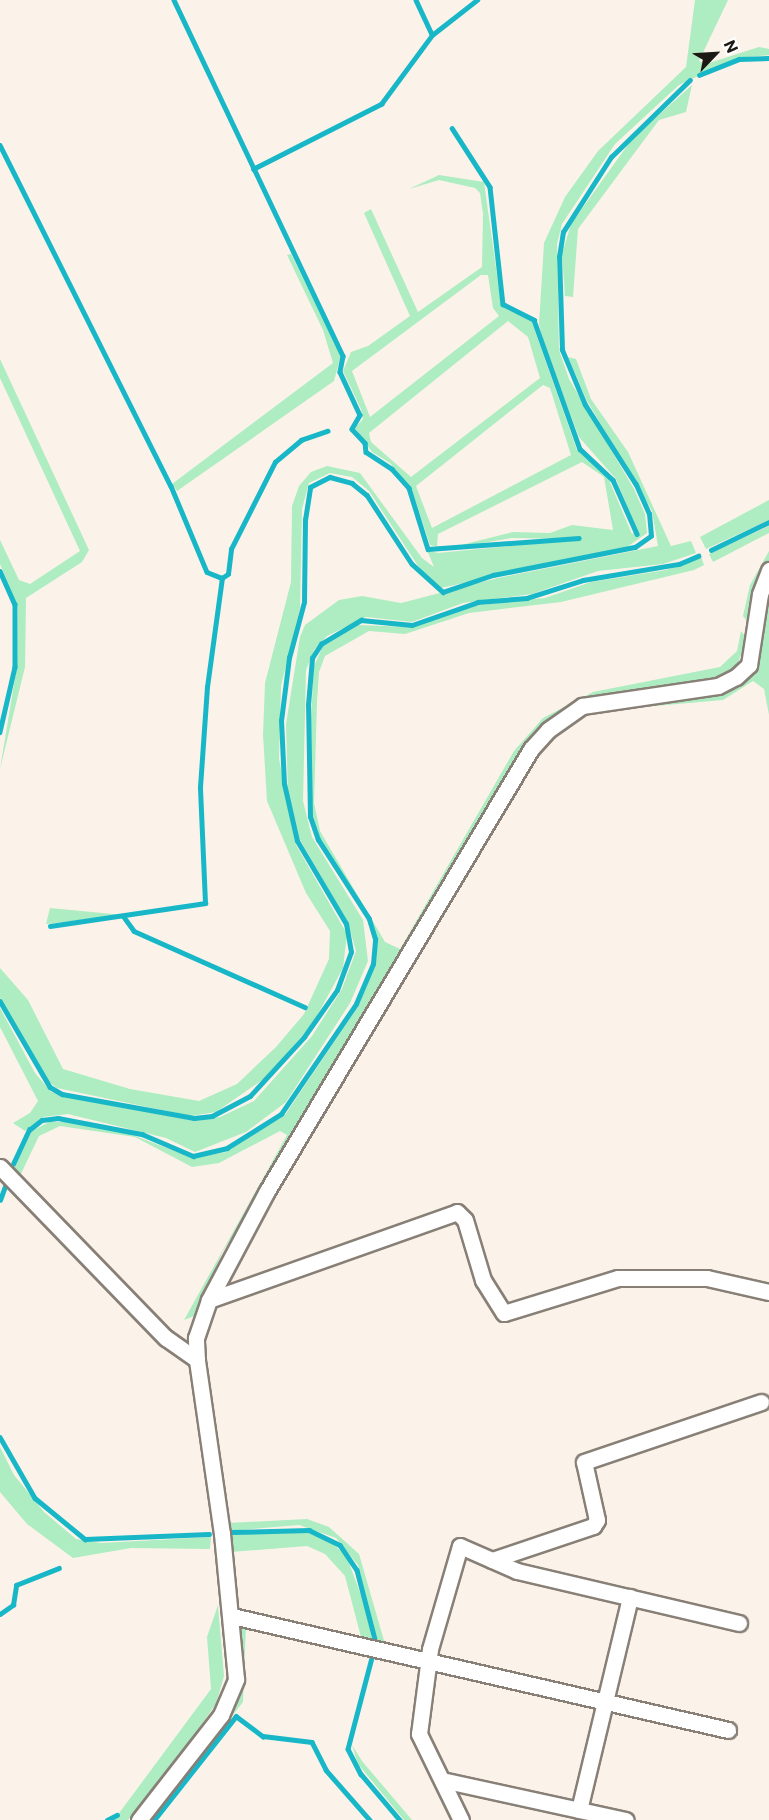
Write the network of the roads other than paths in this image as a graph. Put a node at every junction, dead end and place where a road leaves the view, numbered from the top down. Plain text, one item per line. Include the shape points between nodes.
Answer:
1 (769, 570) edge
2 (0, 1167) edge
3 (769, 1292) edge
4 (209, 1300) junction
5 (197, 1360) junction
6 (761, 1402) dead end
7 (492, 1560) junction
8 (630, 1597) junction
9 (232, 1616) junction
10 (739, 1623) dead end
11 (428, 1660) junction
12 (605, 1701) junction
13 (728, 1730) dead end
14 (442, 1780) junction
15 (579, 1810) junction
16 (139, 1820) edge
17 (461, 1820) edge
18 (626, 1820) edge

1 - 4 street via 760,594 749,665 736,677 718,686 582,706 548,730 531,749 267,1191
2 - 5 street via 166,1338
3 - 4 street via 706,1278 618,1278 504,1314 483,1280 465,1220 457,1212
4 - 5 street via 196,1338
5 - 9 street
6 - 7 street via 584,1462 597,1520 593,1526
7 - 8 street via 517,1570
7 - 11 street via 460,1546
8 - 10 street
8 - 12 street
9 - 11 street
9 - 16 street via 236,1679 232,1697
11 - 12 street
11 - 14 street via 419,1734
12 - 13 street
12 - 15 street
14 - 15 street
14 - 17 street
15 - 18 street

